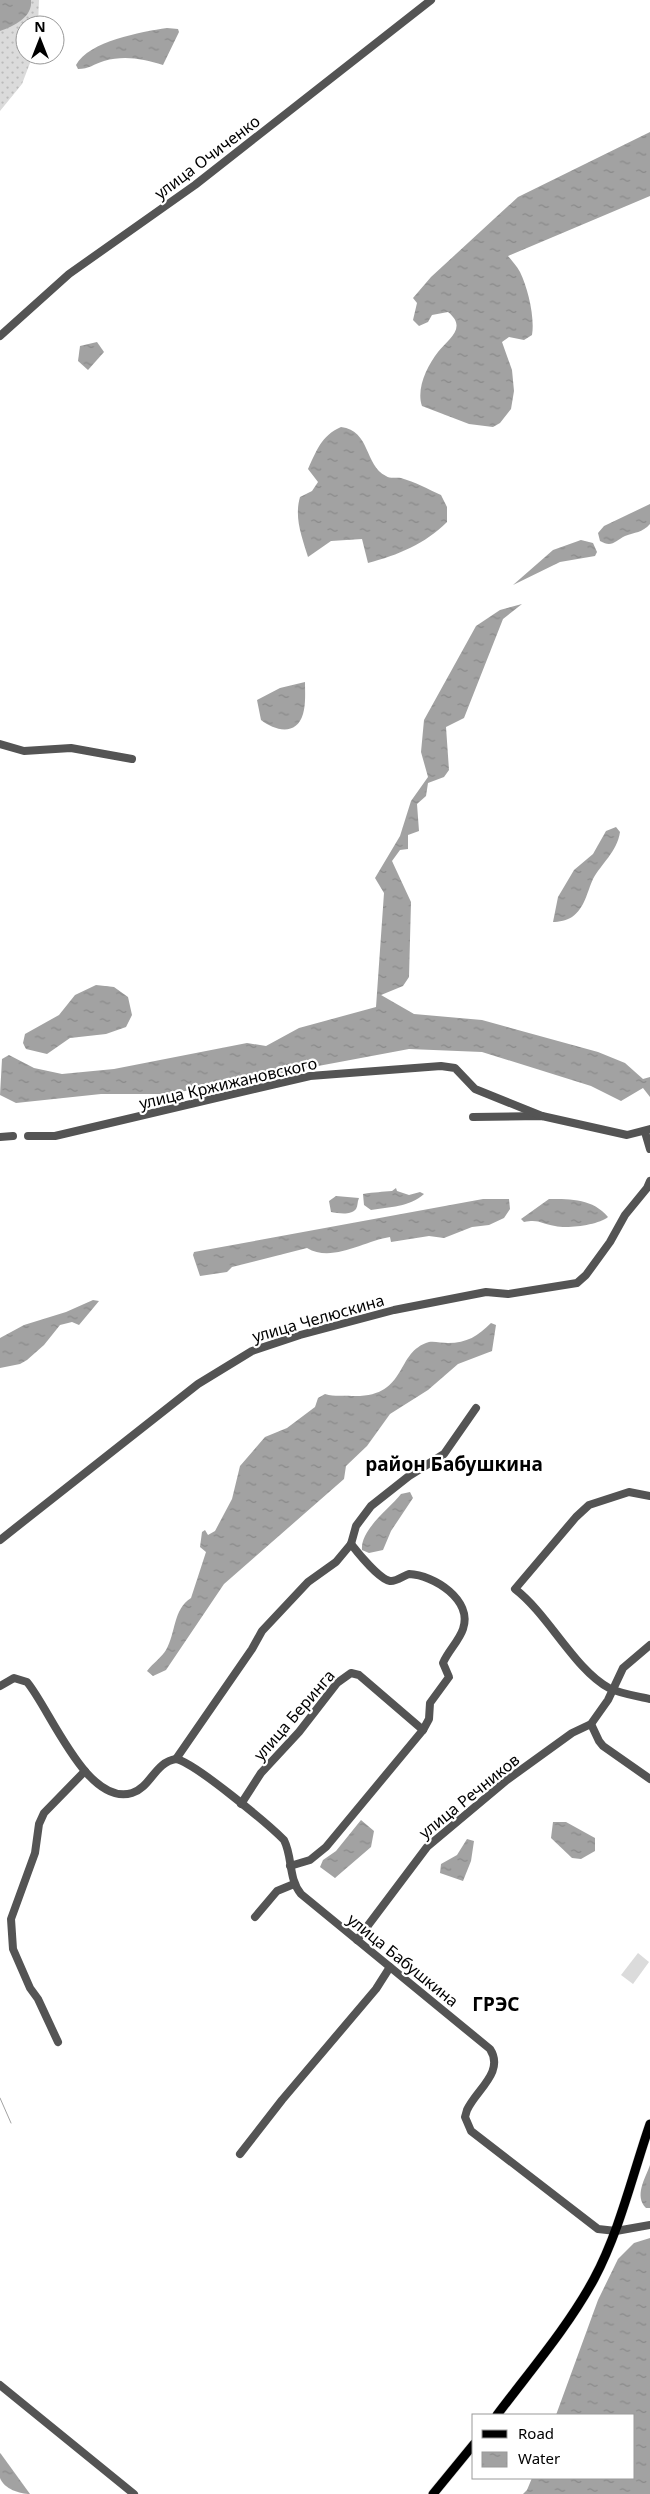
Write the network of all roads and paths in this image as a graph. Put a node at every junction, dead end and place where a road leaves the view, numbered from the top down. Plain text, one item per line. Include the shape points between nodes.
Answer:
1 (431, 0) edge
2 (0, 336) edge
3 (0, 744) edge
4 (132, 759) dead end
5 (542, 1116) junction
6 (473, 1117) dead end
7 (648, 1131) edge
8 (13, 1136) dead end
9 (28, 1136) dead end
10 (0, 1137) edge
11 (650, 1149) edge
12 (650, 1181) edge
13 (476, 1408) dead end
14 (650, 1496) edge
15 (0, 1540) edge
16 (352, 1544) junction
17 (650, 1645) edge
18 (0, 1686) edge
19 (612, 1689) junction
20 (650, 1699) edge
21 (591, 1724) junction
22 (423, 1730) junction
23 (176, 1759) junction
24 (85, 1772) junction
25 (650, 1779) edge
26 (241, 1804) junction
27 (290, 1866) junction
28 (294, 1884) junction
29 (255, 1917) dead end
30 (357, 1940) junction
31 (390, 1967) junction
32 (58, 2042) dead end
33 (650, 2124) edge
34 (240, 2154) dead end
35 (650, 2226) edge
36 (616, 2231) junction
37 (0, 2385) edge
38 (498, 2414) edge
39 (472, 2446) edge
40 (134, 2494) edge
41 (433, 2494) edge

1 - 2 street, улица Очиченко via 195,185 69,274
3 - 4 street via 24,752 71,748
5 - 6 street, улица Кржижановского
5 - 7 street, улица Кржижановского via 627,1135
5 - 9 street, улица Кржижановского via 474,1089 455,1068 441,1066 310,1076 55,1136
7 - 11 street
8 - 10 street
12 - 15 street, улица Челюскина via 610,1242 577,1283 508,1294 486,1292 394,1310 252,1351 198,1384
13 - 16 street via 444,1454 371,1506 356,1526
14 - 19 street via 629,1492 589,1505 515,1589 532,1603 590,1672
16 - 22 street via 366,1563 387,1580 393,1581 409,1574 438,1583 458,1600 464,1612 462,1632 443,1663 449,1677 430,1703 429,1719
16 - 23 street via 336,1562 308,1582 262,1631
17 - 19 street via 623,1668
18 - 24 street via 14,1678 27,1682
19 - 20 street
19 - 21 street
21 - 25 street via 603,1746
21 - 30 street, улица Речников via 572,1733 507,1780 427,1848
22 - 26 street, улица Беринга via 359,1675 350,1673 262,1773
22 - 27 street via 326,1847 310,1860
23 - 24 street via 162,1765 131,1794 108,1790 96,1784
23 - 26 street via 188,1763
24 - 32 street via 44,1813 35,1853 10,1919 13,1949
26 - 27 street via 284,1840
27 - 28 street
28 - 29 street via 277,1891
28 - 30 street, улица Бабушкина via 301,1894
30 - 31 street, улица Бабушкина
31 - 34 street via 376,1989
31 - 36 street, улица Бабушкина via 493,2053 495,2068 467,2110 465,2118 471,2131 590,2225 602,2231
33 - 36 main road
35 - 36 street
36 - 38 main road via 595,2278 578,2306
37 - 40 street
39 - 41 main road

